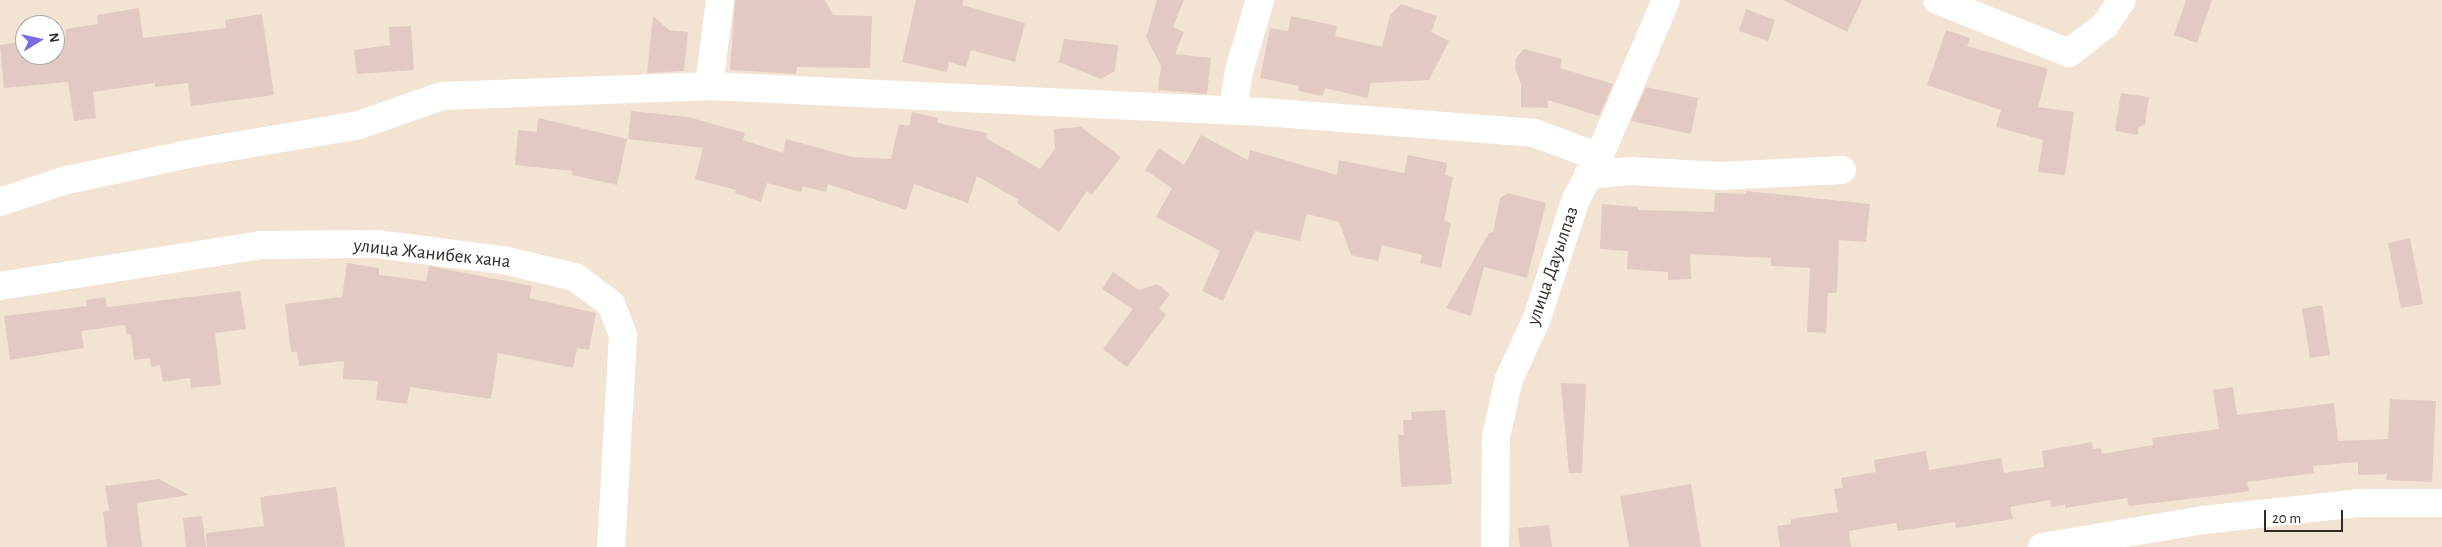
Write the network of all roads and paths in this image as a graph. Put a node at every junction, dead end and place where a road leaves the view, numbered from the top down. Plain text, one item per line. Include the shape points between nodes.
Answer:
1 (720, 0) edge
2 (1260, 0) edge
3 (1666, 0) edge
4 (1937, 0) edge
5 (2122, 0) edge
6 (708, 86) junction
7 (1233, 112) junction
8 (1594, 166) junction
9 (1842, 170) dead end
10 (0, 202) edge
11 (0, 286) edge
12 (2442, 503) edge
13 (611, 547) edge
14 (1495, 547) edge
15 (2042, 547) edge

1 - 6 street
2 - 7 street via 1239,71
3 - 8 street, улица Дауылпаз
4 - 5 street via 2069,53 2105,26
6 - 7 street
6 - 10 street via 442,96 359,125 194,153 63,181
7 - 8 street via 1534,133
8 - 9 street via 1722,176
8 - 14 street, улица Дауылпаз via 1576,199 1536,318 1509,379 1496,437
11 - 13 street, улица Жанибек хана via 262,245 376,244 503,260 574,276 611,304 623,335
12 - 15 street via 2360,503 2213,519

